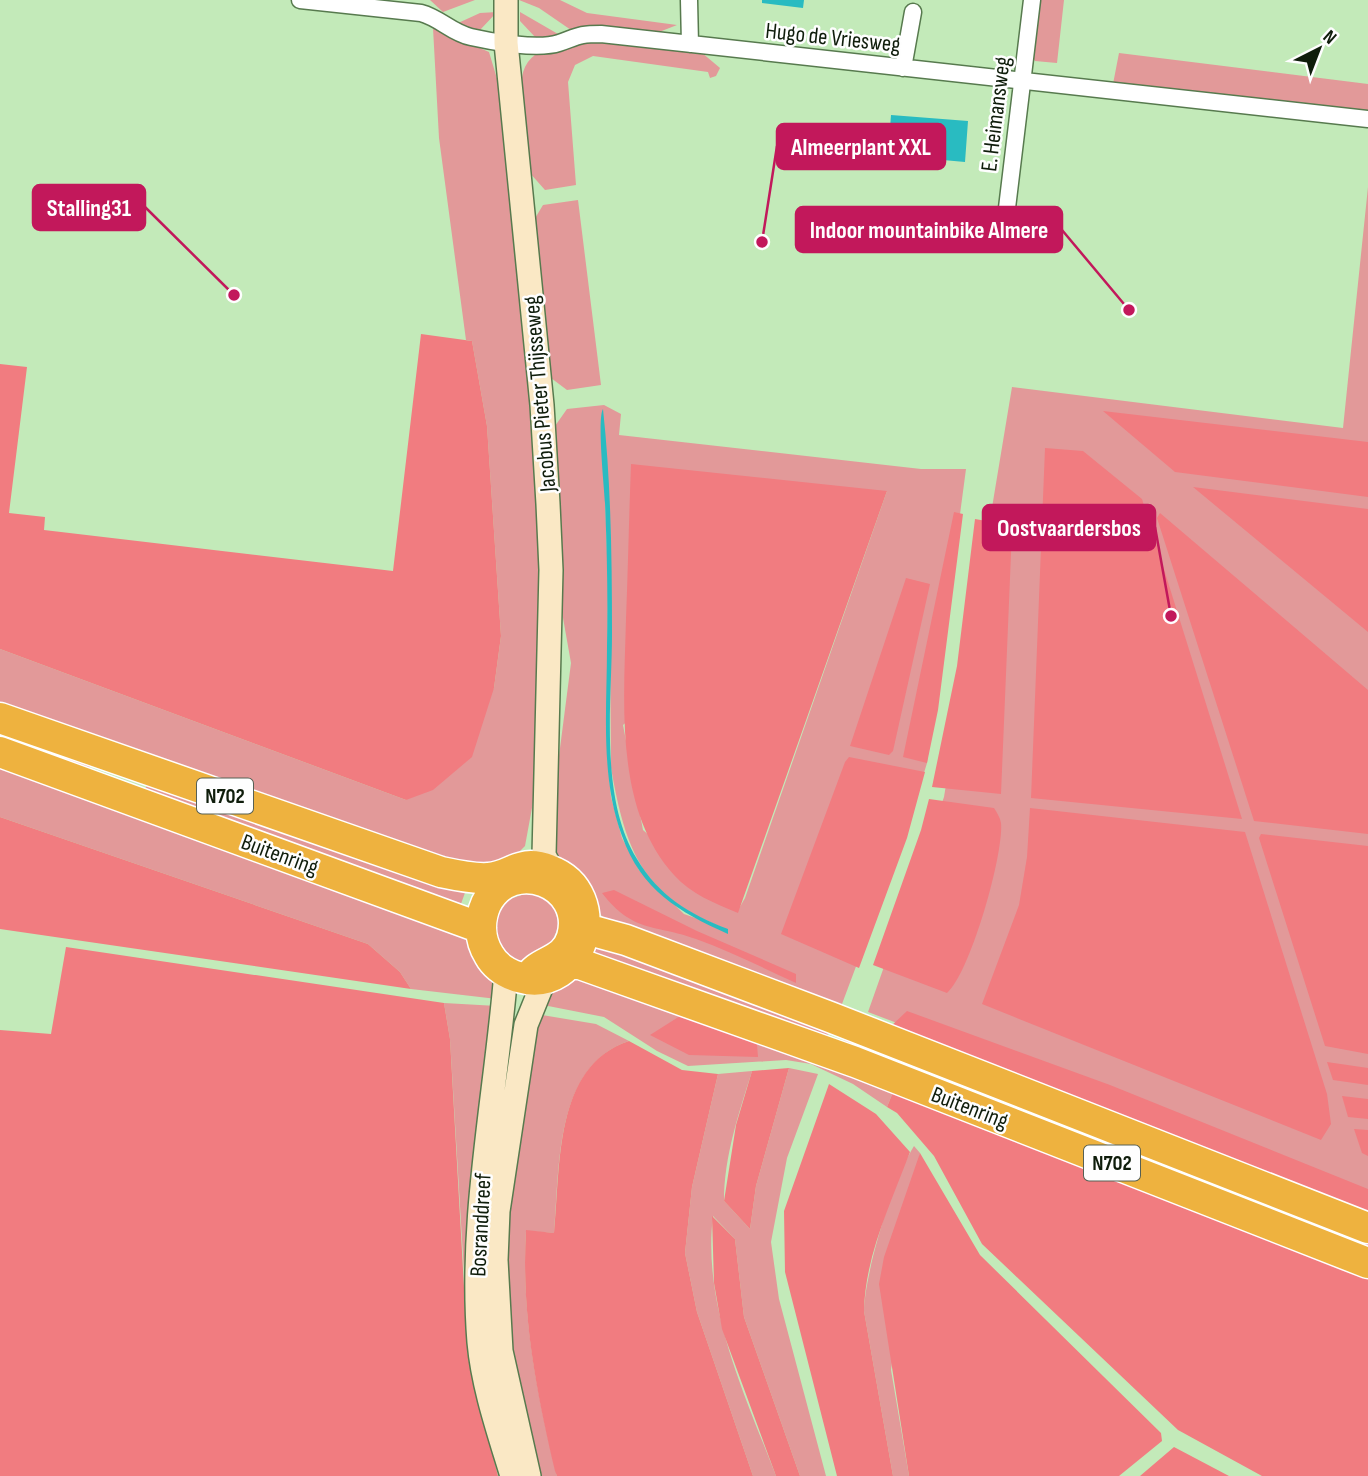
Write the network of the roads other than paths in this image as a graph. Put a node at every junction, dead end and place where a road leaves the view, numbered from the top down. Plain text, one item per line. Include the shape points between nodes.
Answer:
1 (300, 0) edge
2 (506, 0) edge
3 (689, 0) edge
4 (1031, 0) edge
5 (913, 12) dead end
6 (506, 43) junction
7 (690, 44) junction
8 (903, 68) junction
9 (1021, 81) junction
10 (1368, 119) edge
11 (1004, 233) dead end
12 (0, 718) edge
13 (0, 752) edge
14 (518, 876) junction
15 (582, 921) junction
16 (481, 928) junction
17 (537, 973) junction
18 (1368, 1228) edge
19 (1368, 1263) edge
20 (512, 1476) edge
21 (528, 1476) edge

1 - 6 street, Hugo de Vriesweg via 421,13 468,37
2 - 6 main road, Jacobus Pieter Thijsseweg
3 - 7 street
4 - 9 street, E. Heimansweg
5 - 8 street
6 - 7 street, Hugo de Vriesweg via 557,44 575,34 601,34
6 - 14 main road, Jacobus Pieter Thijsseweg via 542,405 551,570 544,855
7 - 8 street, Hugo de Vriesweg
8 - 9 street, Hugo de Vriesweg
9 - 10 street, Hugo de Vriesweg
9 - 11 street, E. Heimansweg
12 - 14 highway, Buitenring / N702 via 450,874
13 - 16 highway, Buitenring / N702
14 - 15 highway, N702 via 577,892
14 - 16 highway via 485,908
15 - 17 highway via 565,951 535,969
15 - 17 highway via 578,951
15 - 18 highway, Buitenring / N702
16 - 17 highway via 488,953
17 - 19 highway, Buitenring / N702 via 580,964 735,1017
17 - 20 main road, Bosranddreef via 478,1213 479,1345
17 - 21 main road, Bosranddreef via 524,1006 526,1025 498,1211 496,1260 501,1351

